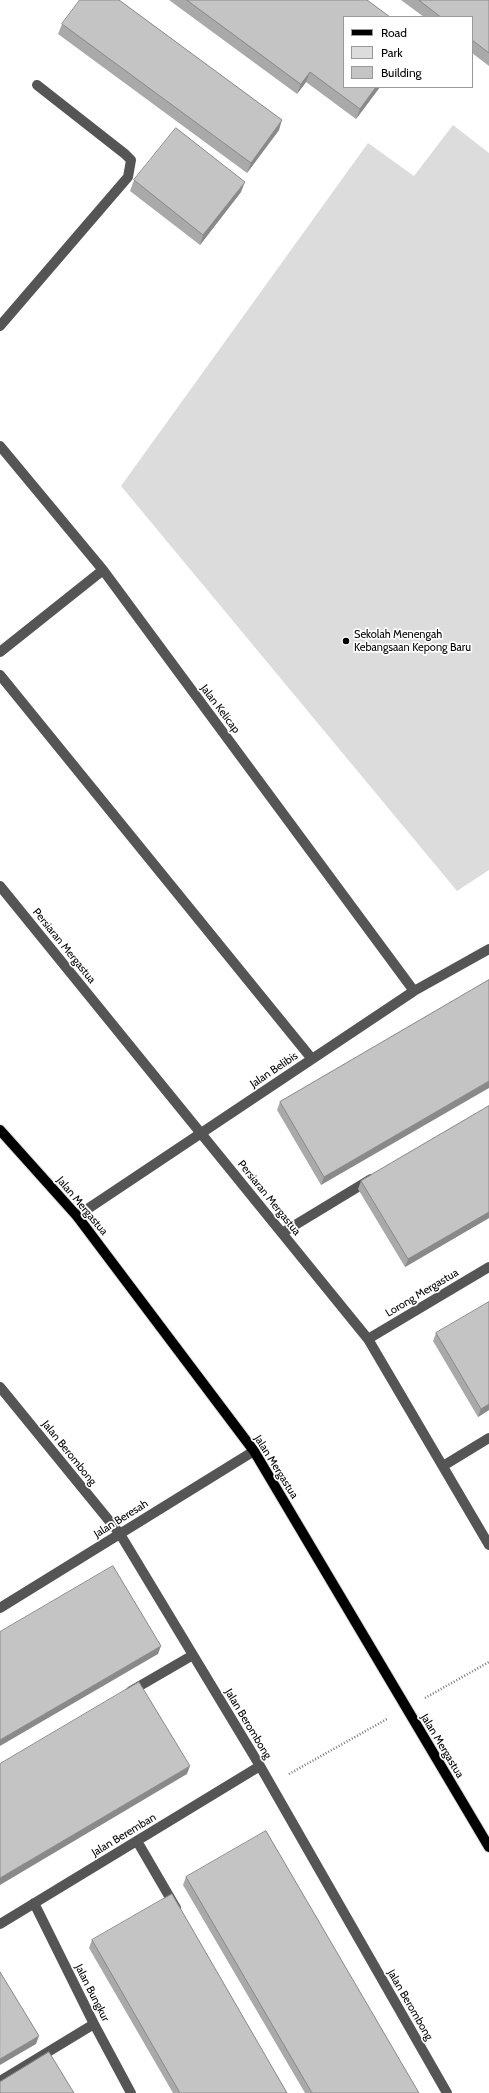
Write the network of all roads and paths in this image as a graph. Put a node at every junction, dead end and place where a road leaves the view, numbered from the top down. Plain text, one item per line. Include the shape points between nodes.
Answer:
1 (37, 85) dead end
2 (0, 326) edge
3 (0, 446) edge
4 (103, 570) junction
5 (0, 652) edge
6 (0, 675) edge
7 (0, 886) edge
8 (489, 949) edge
9 (414, 991) junction
10 (312, 1059) junction
11 (0, 1130) edge
12 (201, 1133) junction
13 (382, 1173) edge
14 (77, 1216) junction
15 (282, 1233) junction
16 (489, 1267) edge
17 (368, 1339) junction
18 (0, 1387) edge
19 (489, 1438) edge
20 (254, 1451) junction
21 (443, 1466) junction
22 (120, 1534) junction
23 (489, 1545) edge
24 (0, 1608) edge
25 (193, 1655) junction
26 (489, 1662) edge
27 (124, 1695) edge
28 (406, 1708) junction
29 (260, 1766) junction
30 (270, 1784) junction
31 (137, 1841) junction
32 (489, 1847) edge
33 (34, 1904) junction
34 (181, 1916) edge
35 (0, 1924) edge
36 (94, 2024) junction
37 (0, 2081) edge
38 (131, 2093) edge
39 (447, 2093) edge

1 - 2 street via 125,154 131,160 131,168 128,177
3 - 4 street, Jalan Kelicap
4 - 5 street
4 - 9 street, Jalan Kelicap
6 - 10 street
7 - 12 street, Persiaran Mergastua
8 - 9 street, Jalan Belibis
9 - 10 street, Jalan Belibis
10 - 12 street, Jalan Belibis
11 - 14 main road, Jalan Mergastua
12 - 14 street, Jalan Belibis
12 - 15 street, Persiaran Mergastua
13 - 15 street
14 - 20 main road, Jalan Mergastua
15 - 17 street, Persiaran Mergastua
16 - 17 street, Lorong Mergastua
17 - 21 street, Persiaran Mergastua
18 - 22 street, Jalan Berombong
19 - 21 street
20 - 22 street, Jalan Beresah
20 - 28 main road, Jalan Mergastua
21 - 23 street, Persiaran Mergastua
22 - 24 street, Jalan Beresah
22 - 25 street, Jalan Berombong
25 - 27 street
25 - 29 street, Jalan Berombong
26 - 28 path
28 - 30 path
28 - 32 main road, Jalan Mergastua
29 - 30 street, Jalan Berombong
29 - 31 street, Jalan Beremban
30 - 39 street, Jalan Berombong
31 - 33 street, Jalan Beremban
31 - 34 street
33 - 35 street, Jalan Beremban
33 - 36 street, Jalan Bungkur
36 - 37 street
36 - 38 street, Jalan Bungkur

